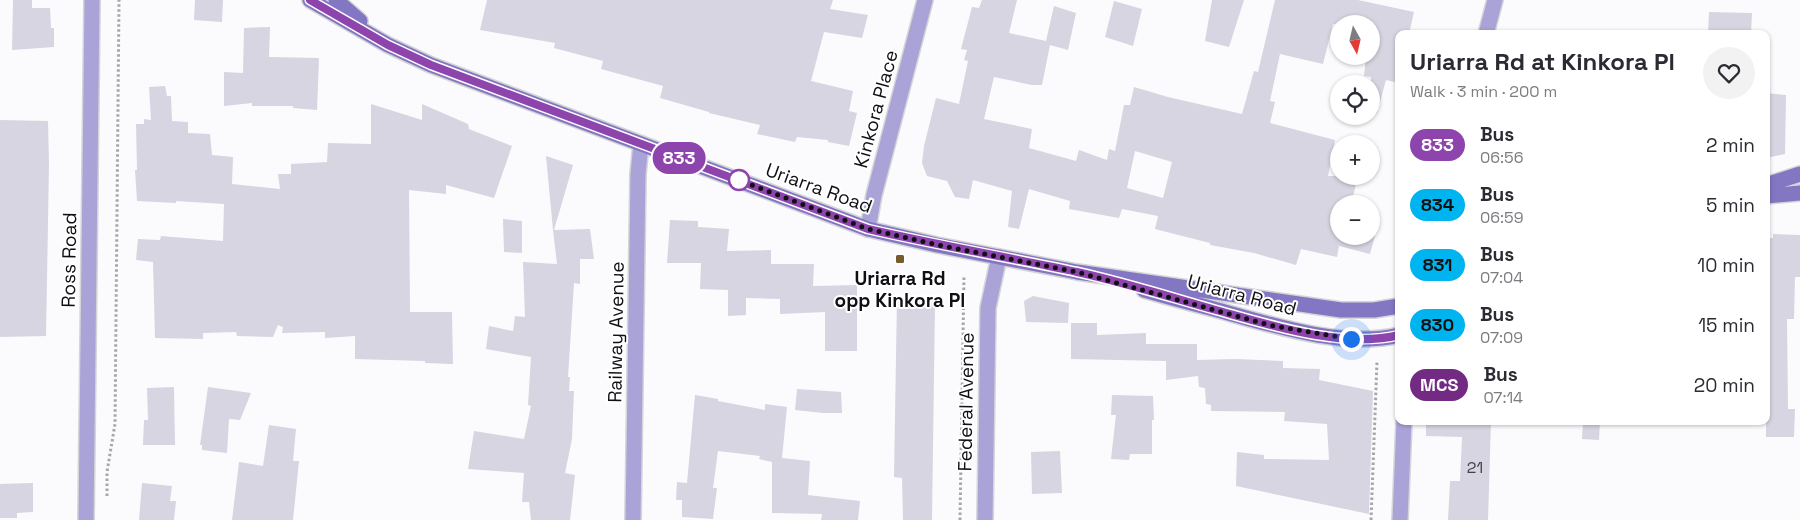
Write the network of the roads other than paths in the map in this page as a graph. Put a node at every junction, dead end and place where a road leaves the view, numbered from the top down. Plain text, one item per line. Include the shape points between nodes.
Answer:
1 (92, 0) edge
2 (310, 0) edge
3 (336, 0) edge
4 (925, 0) edge
5 (1495, 0) edge
6 (1487, 30) edge
7 (388, 45) junction
8 (641, 144) junction
9 (1800, 174) edge
10 (1770, 184) edge
11 (1800, 193) edge
12 (1770, 196) edge
13 (868, 229) junction
14 (999, 256) junction
15 (1077, 272) junction
16 (1395, 307) edge
17 (1395, 336) edge
18 (1404, 425) edge
19 (86, 520) edge
20 (633, 520) edge
21 (985, 520) edge
22 (1400, 520) edge

1 - 19 street, Ross Road
2 - 7 main road, Uriarra Road
3 - 7 main road, Uriarra Road
4 - 13 street, Kinkora Place
5 - 6 street
7 - 8 main road, Uriarra Road via 464,78
8 - 13 main road, Uriarra Road
8 - 20 street, Railway Avenue
9 - 10 main road
11 - 12 main road
13 - 14 main road, Uriarra Road
14 - 15 main road, Uriarra Road
14 - 21 street, Federal Avenue via 988,308
15 - 16 main road, Uriarra Road via 1342,310
15 - 17 main road, Uriarra Road via 1269,325 1351,339
18 - 22 street

